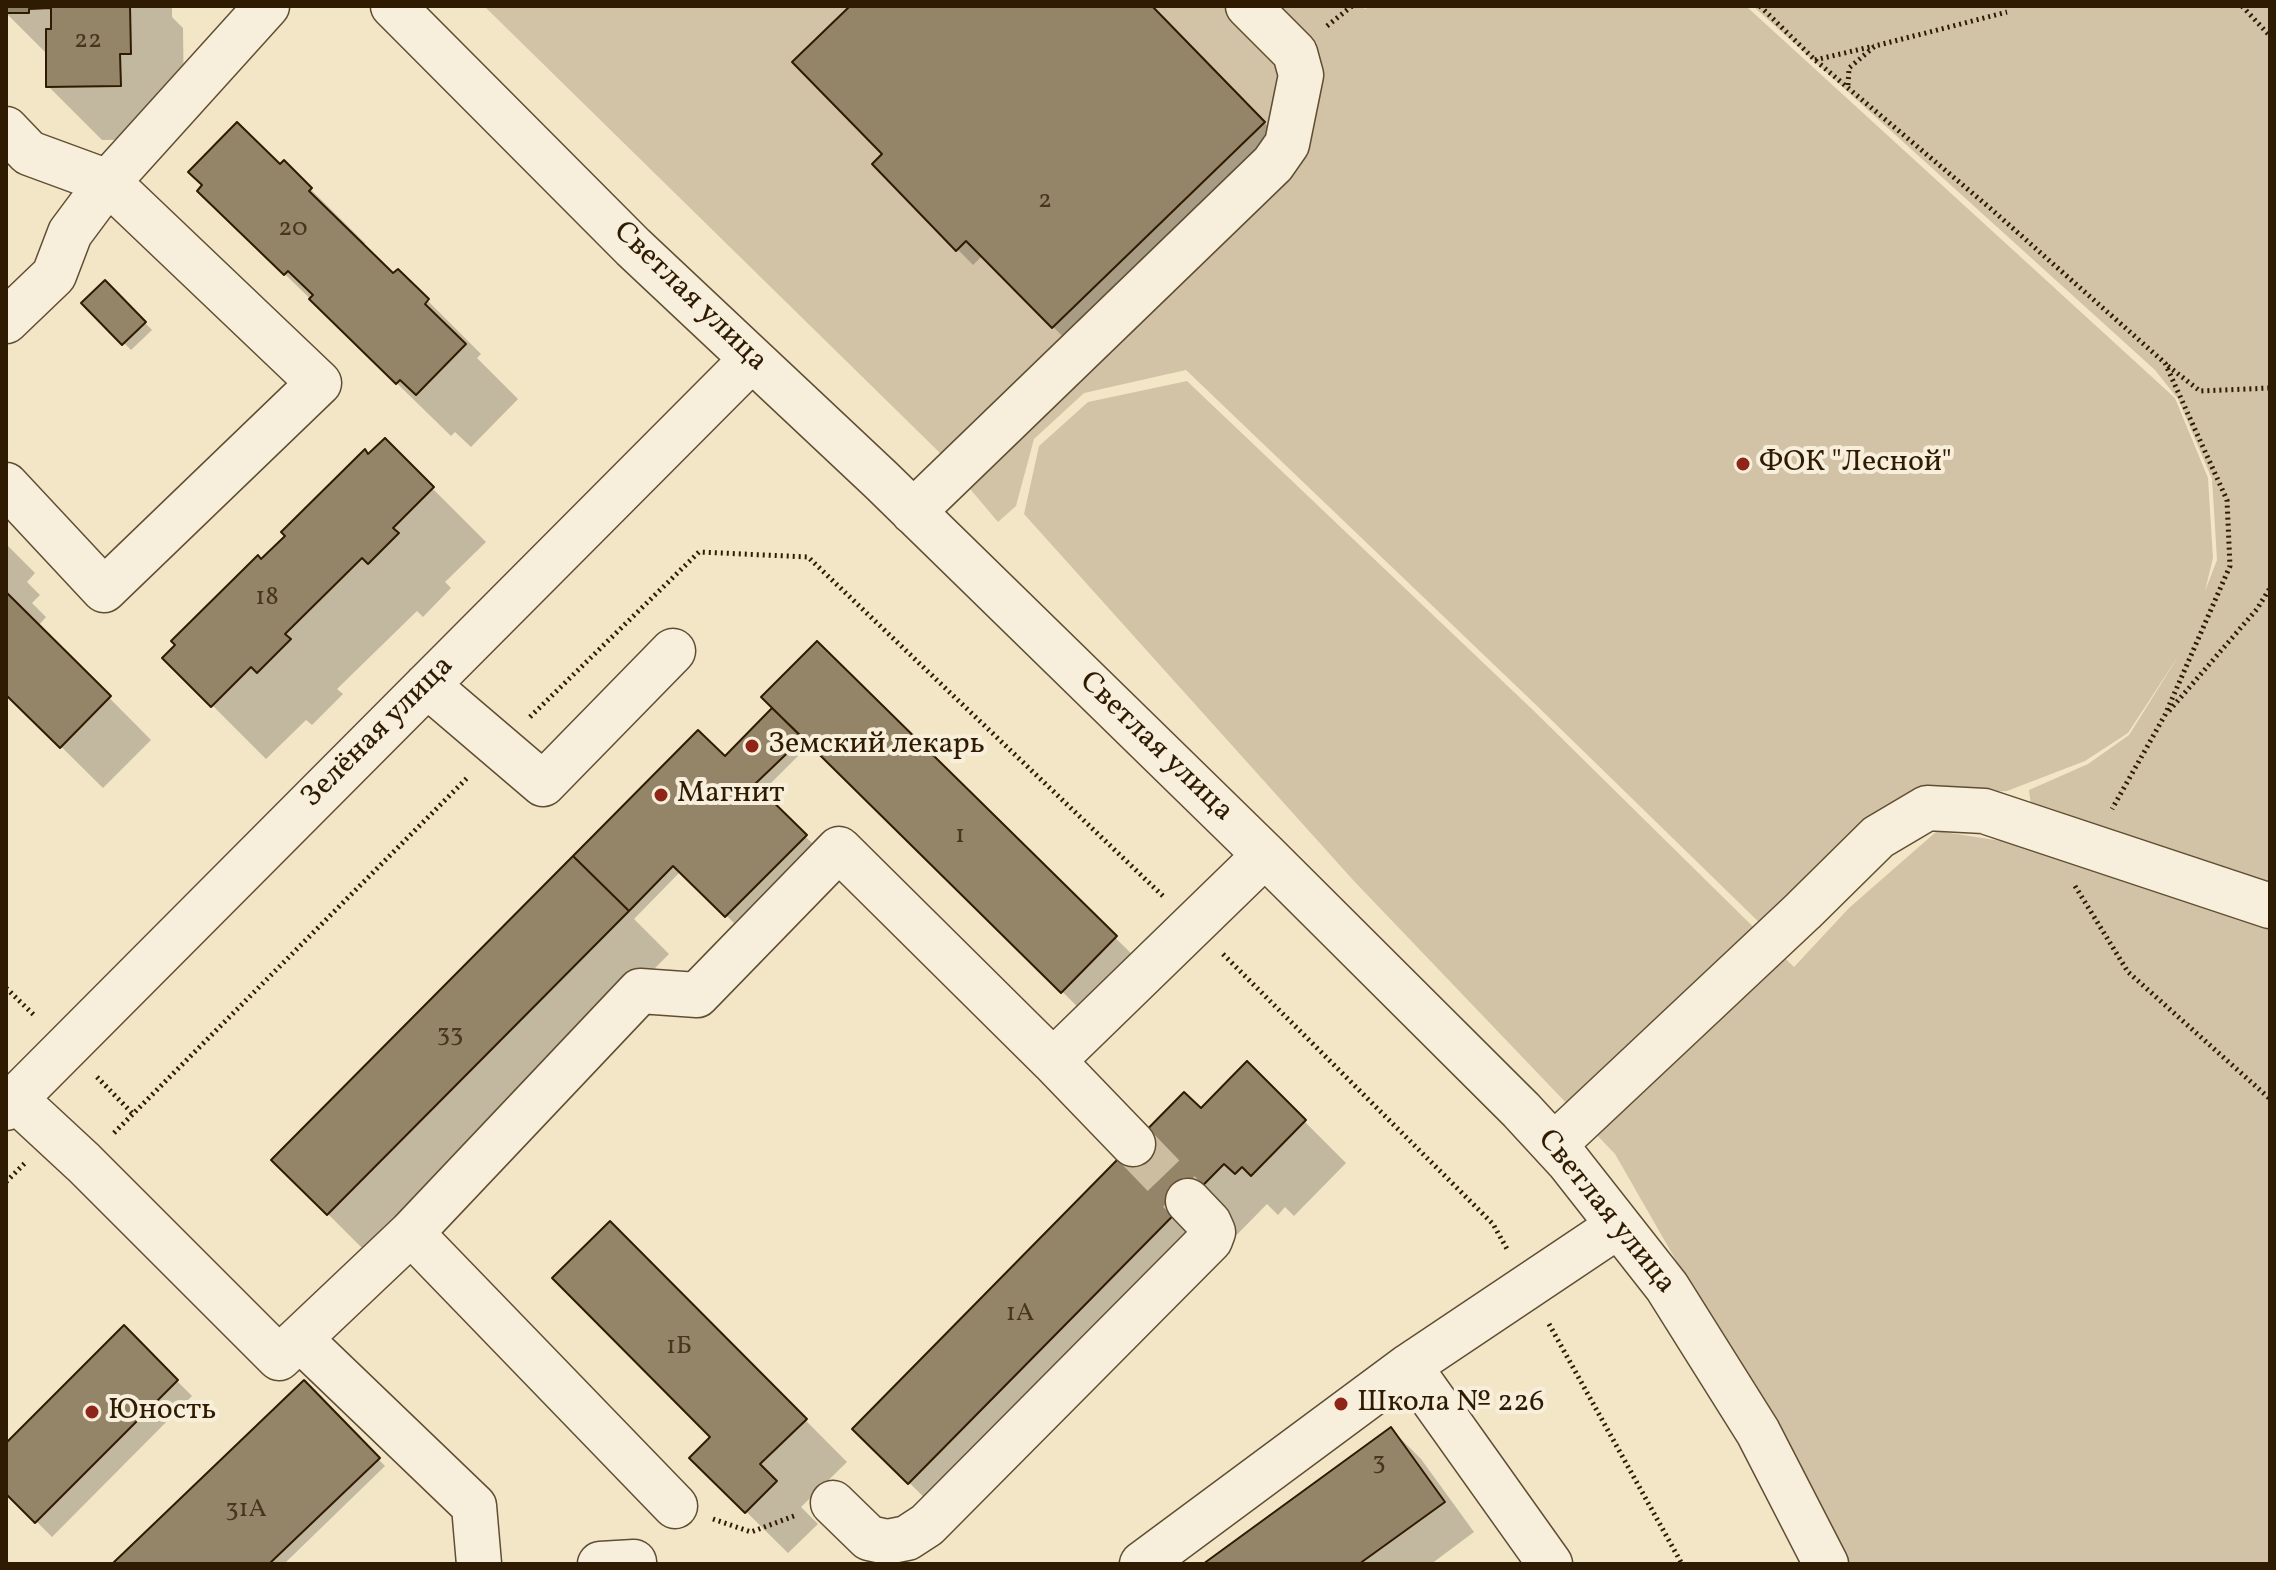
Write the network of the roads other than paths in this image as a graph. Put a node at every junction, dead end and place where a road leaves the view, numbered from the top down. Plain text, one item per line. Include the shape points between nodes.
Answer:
1 (267, 6) edge
2 (393, 6) edge
3 (1248, 6) edge
4 (6, 129) edge
5 (108, 182) junction
6 (6, 321) edge
7 (752, 359) junction
8 (6, 485) edge
9 (913, 512) junction
10 (673, 651) dead end
11 (427, 685) junction
12 (1265, 855) junction
13 (2270, 906) edge
14 (1053, 1061) junction
15 (10, 1104) edge
16 (1133, 1144) tunnel mouth
17 (1554, 1145) junction
18 (1188, 1201) tunnel mouth
19 (1618, 1226) junction
20 (411, 1233) junction
21 (300, 1339) junction
22 (1409, 1366) junction
23 (833, 1503) road end
24 (675, 1506) road end
25 (479, 1564) edge
26 (600, 1564) edge
27 (634, 1564) edge
28 (1142, 1564) edge
29 (1550, 1564) edge
30 (1826, 1564) edge

1 - 5 street
2 - 7 street, Светлая улица
3 - 9 street via 1295,53 1301,75 1287,144 1273,164
4 - 5 street via 29,153
5 - 6 street via 70,233 54,275
5 - 8 street via 319,383 104,590
7 - 9 street, Светлая улица
7 - 11 street, Зелёная улица
9 - 12 street, Светлая улица
10 - 11 street via 543,784
11 - 15 street, Зелёная улица
12 - 14 street
12 - 17 street, Светлая улица
13 - 17 street via 1984,811 1927,808 1878,837
14 - 16 street
14 - 20 street via 839,849 697,995 640,991
15 - 21 street via 84,1163 279,1358
17 - 19 street, Светлая улица
18 - 23 street via 1209,1223 1210,1240 927,1525 907,1538 869,1538
19 - 22 street
19 - 30 street, Светлая улица via 1667,1287 1758,1432
20 - 21 street
20 - 24 street
21 - 25 street via 474,1506
22 - 28 street
22 - 29 street
26 - 27 street

